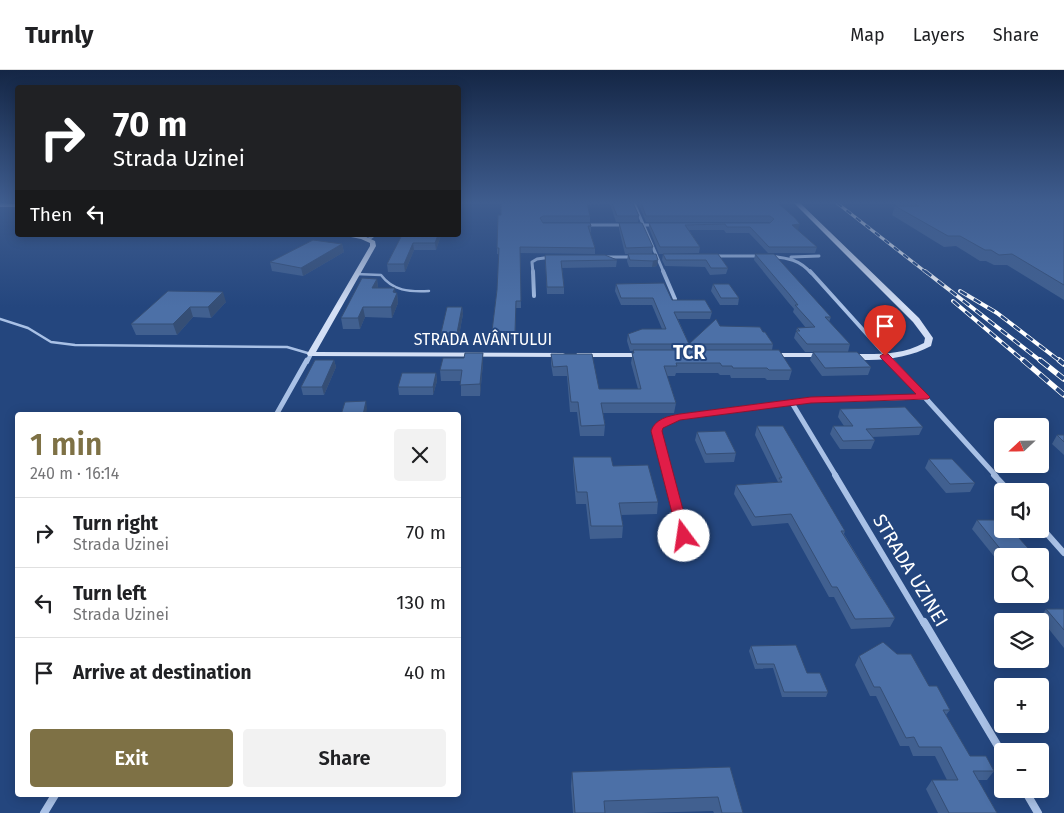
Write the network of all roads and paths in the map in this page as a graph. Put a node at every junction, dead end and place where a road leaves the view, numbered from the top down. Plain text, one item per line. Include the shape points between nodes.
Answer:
1 (372, 237) edge
2 (650, 238) edge
3 (832, 238) edge
4 (706, 256) edge
5 (819, 256) dead end
6 (560, 257) edge
7 (600, 257) edge
8 (639, 257) edge
9 (649, 257) edge
10 (659, 257) junction
11 (786, 257) junction
12 (356, 274) junction
13 (429, 291) dead end
14 (534, 296) dead end
15 (675, 299) edge
16 (0, 319) edge
17 (311, 354) junction
18 (656, 355) edge
19 (764, 355) edge
20 (829, 356) edge
21 (838, 356) edge
22 (885, 356) junction
23 (924, 397) junction
24 (792, 403) junction
25 (278, 412) edge
26 (1002, 483) edge
27 (684, 536) dead end
28 (1049, 536) edge
29 (1064, 553) edge
30 (996, 743) edge
31 (54, 797) edge
32 (1029, 798) edge
33 (44, 813) edge
34 (1038, 813) edge

1 - 12 main road via 373,246
2 - 10 street
3 - 22 main road via 916,320 929,338 928,344 919,350
4 - 11 street
5 - 11 street
6 - 14 street via 532,262
7 - 8 street
9 - 10 street
10 - 15 street
11 - 22 street via 805,266
12 - 13 lane via 381,275 387,284 408,291
12 - 17 main road
16 - 17 lane, STRADA AVÂNTULUI via 28,328 51,342 75,345 286,347
17 - 18 main road, STRADA AVÂNTULUI
17 - 25 street
19 - 20 main road
21 - 22 main road
22 - 23 street
23 - 24 street via 832,398
23 - 26 street
24 - 27 street via 680,417 658,426
24 - 30 street, STRADA UZINEI
28 - 29 street
31 - 33 street
32 - 34 street

